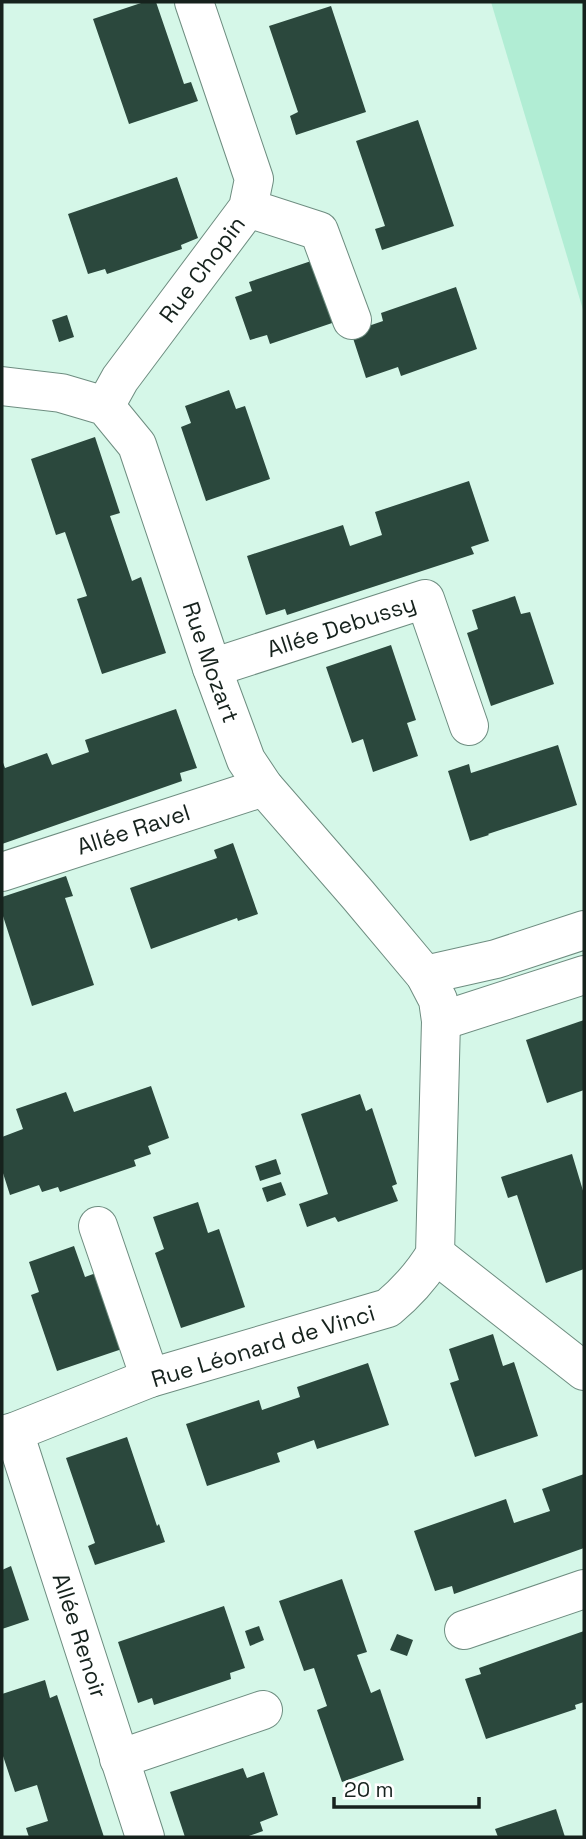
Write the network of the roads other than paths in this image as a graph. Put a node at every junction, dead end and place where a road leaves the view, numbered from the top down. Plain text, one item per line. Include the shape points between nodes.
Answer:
1 (194, 2) edge
2 (248, 208) junction
3 (352, 320) dead end
4 (2, 386) edge
5 (105, 406) junction
6 (212, 668) junction
7 (469, 726) dead end
8 (264, 787) junction
9 (2, 872) edge
10 (584, 930) edge
11 (425, 975) junction
12 (584, 975) edge
13 (441, 1021) junction
14 (99, 1226) dead end
15 (435, 1254) junction
16 (584, 1371) edge
17 (150, 1378) junction
18 (8, 1433) edge
19 (584, 1590) edge
20 (464, 1630) dead end
21 (263, 1710) dead end
22 (119, 1759) junction
23 (145, 1837) edge

1 - 2 street, Rue Chopin via 254,179
2 - 3 street via 319,231
2 - 5 street, Rue Chopin via 120,379
4 - 5 street via 61,393
5 - 6 street, Rue Mozart via 137,445
6 - 7 street, Allée Debussy via 425,599
6 - 8 street, Rue Mozart via 246,760
8 - 9 street, Allée Ravel
8 - 11 street, Rue Mozart
10 - 11 street via 496,959
11 - 13 street via 438,1000
12 - 13 street
13 - 15 street
14 - 17 street
15 - 16 street
15 - 17 street, Rue Léonard de Vinci via 416,1282 388,1308
17 - 18 street, Rue Léonard de Vinci
18 - 22 street, Allée Renoir
19 - 20 street
21 - 22 street
22 - 23 street, Allée Renoir

